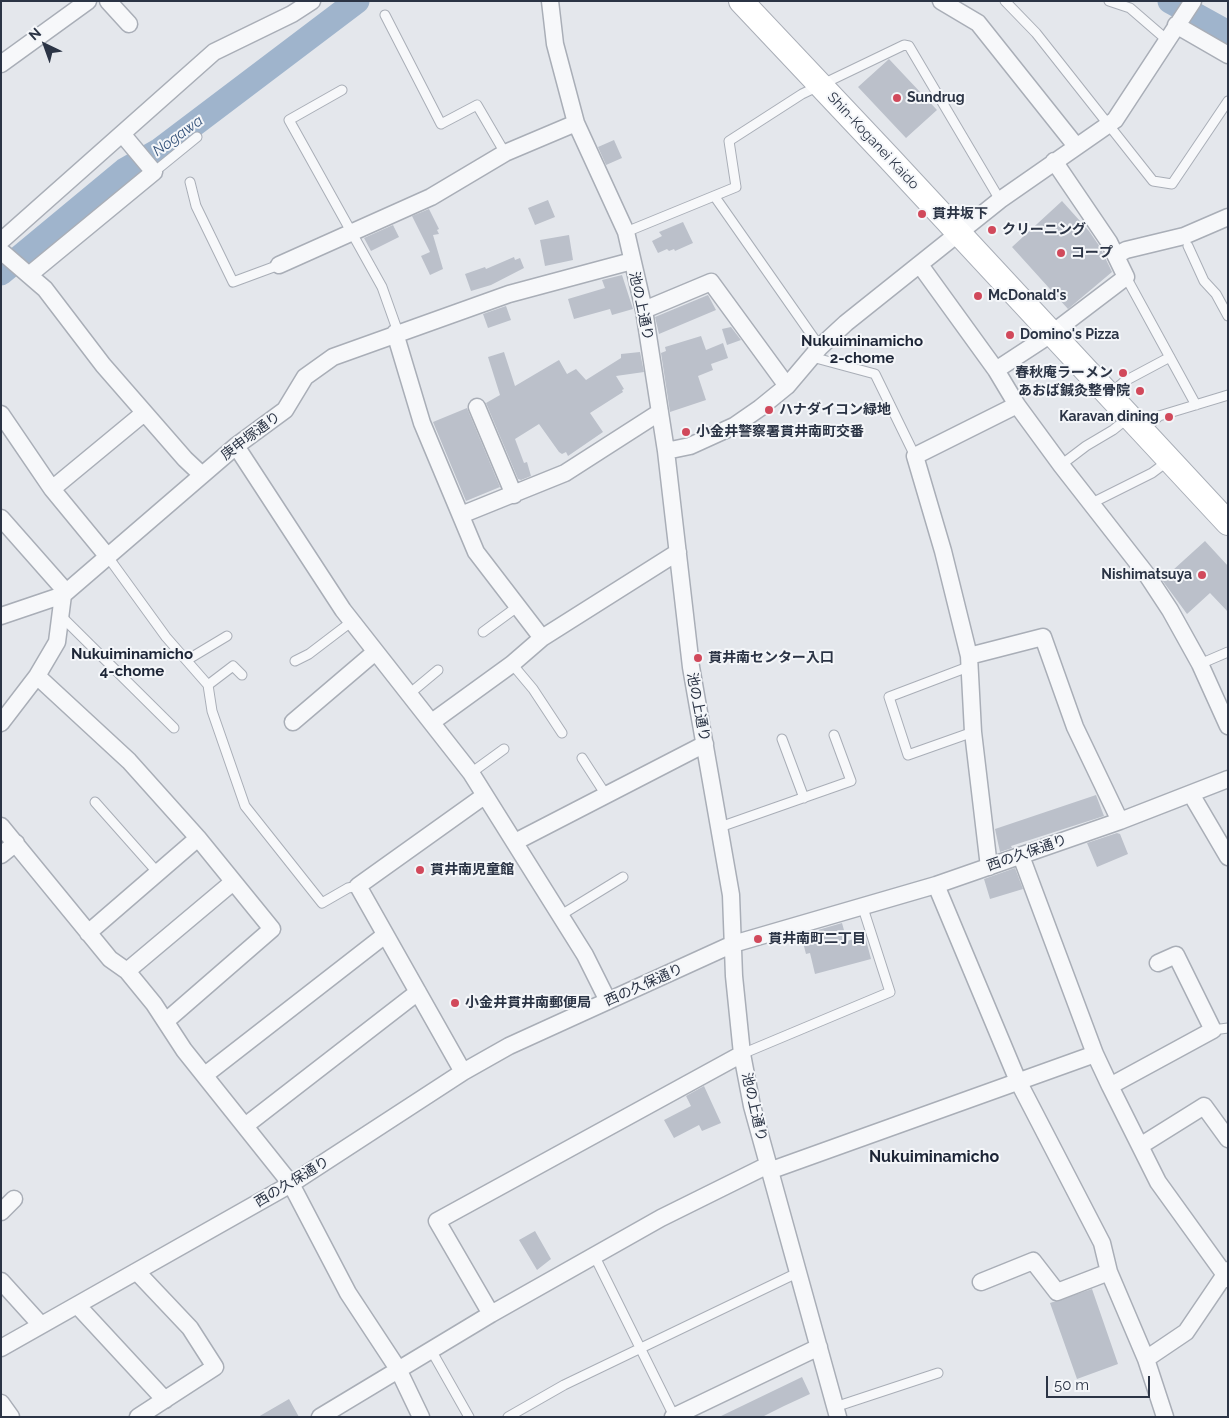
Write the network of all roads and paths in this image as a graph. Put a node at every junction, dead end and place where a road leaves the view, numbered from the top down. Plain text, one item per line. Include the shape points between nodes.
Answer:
1 (88, 1) edge
2 (108, 1) edge
3 (312, 1) edge
4 (550, 1) edge
5 (741, 1) edge
6 (941, 1) edge
7 (1005, 1) edge
8 (1109, 1) edge
9 (1193, 1) edge
10 (385, 15) dead end
11 (129, 24) dead end
12 (1177, 25) junction
13 (1167, 40) junction
14 (1228, 55) edge
15 (1, 64) edge
16 (821, 85) junction
17 (342, 90) dead end
18 (1228, 101) edge
19 (576, 123) junction
20 (1109, 125) junction
21 (123, 135) junction
22 (197, 137) dead end
23 (1076, 146) junction
24 (505, 153) junction
25 (1054, 161) junction
26 (154, 172) junction
27 (190, 182) dead end
28 (715, 197) junction
29 (1000, 200) junction
30 (1228, 217) edge
31 (626, 232) junction
32 (353, 234) junction
33 (959, 234) junction
34 (1, 241) edge
35 (1188, 246) dead end
36 (1, 251) edge
37 (1117, 255) junction
38 (632, 261) junction
39 (279, 265) joint
40 (920, 265) junction
41 (29, 275) junction
42 (1126, 277) junction
43 (644, 310) junction
44 (1228, 316) edge
45 (397, 332) junction
46 (1051, 334) junction
47 (816, 352) junction
48 (1170, 357) junction
49 (996, 370) junction
50 (787, 386) junction
51 (1228, 395) edge
52 (1109, 396) junction
53 (1017, 404) junction
54 (1196, 404) junction
55 (477, 407) dead end
56 (660, 412) junction
57 (144, 413) junction
58 (1, 414) edge
59 (1135, 424) junction
60 (236, 446) junction
61 (666, 451) junction
62 (914, 456) junction
63 (1169, 460) junction
64 (1061, 465) junction
65 (202, 475) junction
66 (52, 489) junction
67 (514, 495) junction
68 (1090, 504) junction
69 (461, 515) junction
70 (1, 518) edge
71 (1228, 523) edge
72 (678, 552) junction
73 (108, 558) junction
74 (63, 595) junction
75 (517, 607) junction
76 (59, 614) junction
77 (1, 616) edge
78 (351, 622) junction
79 (483, 632) dead end
80 (227, 636) dead end
81 (542, 638) junction
82 (1228, 652) edge
83 (374, 653) junction
84 (187, 660) junction
85 (295, 660) dead end
86 (969, 661) junction
87 (512, 664) junction
88 (1200, 664) junction
89 (438, 670) dead end
90 (242, 675) dead end
91 (37, 676) junction
92 (208, 685) junction
93 (408, 696) junction
94 (293, 722) dead end
95 (432, 722) junction
96 (1, 723) edge
97 (1228, 726) edge
98 (174, 728) dead end
99 (973, 732) junction
100 (562, 733) dead end
101 (834, 735) dead end
102 (782, 739) dead end
103 (705, 744) junction
104 (504, 749) dead end
105 (582, 758) dead end
106 (471, 773) junction
107 (1228, 779) edge
108 (1191, 794) junction
109 (606, 795) junction
110 (484, 796) junction
111 (804, 798) junction
112 (95, 802) dead end
113 (1120, 821) junction
114 (1, 826) edge
115 (720, 827) junction
116 (198, 838) junction
117 (515, 842) junction
118 (16, 843) junction
119 (1, 855) edge
120 (1022, 856) junction
121 (1228, 858) edge
122 (989, 867) junction
123 (158, 873) junction
124 (624, 877) dead end
125 (234, 882) junction
126 (936, 885) junction
127 (358, 886) junction
128 (862, 906) junction
129 (561, 914) junction
130 (88, 933) junction
131 (385, 935) junction
132 (733, 944) junction
133 (1158, 963) dead end
134 (127, 971) junction
135 (418, 992) junction
136 (608, 1001) junction
137 (166, 1022) junction
138 (1220, 1029) edge
139 (742, 1054) junction
140 (1095, 1054) junction
141 (463, 1072) junction
142 (205, 1075) junction
143 (1018, 1081) junction
144 (1110, 1086) junction
145 (245, 1126) junction
146 (1228, 1139) edge
147 (1140, 1146) junction
148 (769, 1168) junction
149 (291, 1184) junction
150 (14, 1199) dead end
151 (1, 1212) edge
152 (595, 1257) junction
153 (137, 1272) junction
154 (1109, 1272) junction
155 (797, 1273) junction
156 (1226, 1274) edge
157 (1, 1281) edge
158 (981, 1282) dead end
159 (77, 1305) junction
160 (491, 1314) junction
161 (40, 1325) junction
162 (819, 1347) junction
163 (1, 1348) edge
164 (432, 1350) junction
165 (639, 1350) junction
166 (1146, 1359) junction
167 (398, 1370) junction
168 (938, 1372) dead end
169 (165, 1400) junction
170 (1, 1403) edge
171 (837, 1412) edge
172 (11, 1417) edge
173 (138, 1417) edge
174 (320, 1417) edge
175 (421, 1417) edge
176 (469, 1417) edge
177 (508, 1417) edge
178 (673, 1417) edge
179 (1164, 1417) edge

1 - 15 street
2 - 11 street
3 - 21 street via 214,52
4 - 19 street, 池の上通り via 555,44
5 - 16 main road, Shin-Koganei Kaido
6 - 23 street via 978,23
7 - 20 lane via 1036,33
8 - 13 lane via 1130,8
9 - 12 street
10 - 24 lane via 441,124 477,105
12 - 13 street
12 - 14 street
13 - 20 street
16 - 28 lane via 729,141 736,187
16 - 29 lane via 904,45 909,46
16 - 33 main road, Shin-Koganei Kaido
17 - 32 lane via 289,120
18 - 20 lane via 1172,184 1153,181
19 - 24 street
19 - 31 street, 池の上通り
20 - 23 street
21 - 26 street
21 - 34 street
22 - 26 lane
23 - 25 street
24 - 32 street via 431,197
25 - 29 street
25 - 37 street
26 - 41 street
27 - 39 lane via 196,206 233,282
28 - 31 lane
28 - 47 lane
29 - 33 street
30 - 37 street via 1184,236
31 - 38 street, 池の上通り
32 - 39 street
32 - 45 lane via 382,287
33 - 40 street
33 - 46 main road, Shin-Koganei Kaido
35 - 44 lane via 1204,281 1216,294
36 - 41 street
37 - 42 street
38 - 43 street, 池の上通り
38 - 45 street, 庚申塚通り via 510,294
40 - 47 street via 841,327
40 - 49 street
41 - 57 street via 45,289
42 - 46 street
42 - 48 lane
43 - 50 street via 711,282
43 - 56 street, 池の上通り
45 - 60 street, 庚申塚通り via 333,357 305,377 285,410
45 - 69 street via 422,423
46 - 49 street
46 - 52 main road, Shin-Koganei Kaido
47 - 50 street
47 - 62 lane via 875,374
48 - 52 lane via 1125,381
48 - 54 lane
49 - 53 street
50 - 61 street via 734,426 690,446
51 - 54 lane
52 - 59 main road, Shin-Koganei Kaido
53 - 62 street
53 - 64 street
54 - 59 lane
55 - 67 street
56 - 61 street, 池の上通り
56 - 67 street via 565,473
57 - 65 street
57 - 66 street
58 - 66 street
59 - 63 main road, Shin-Koganei Kaido
59 - 64 lane via 1113,430
60 - 65 street, 庚申塚通り
60 - 78 street
61 - 72 street, 池の上通り
62 - 86 street via 943,551
63 - 68 lane via 1152,473
63 - 71 main road, Shin-Koganei Kaido
64 - 68 street
65 - 73 street, 庚申塚通り
66 - 73 street
67 - 69 street
68 - 88 street via 1147,575
69 - 75 street via 476,552
70 - 74 street via 61,586
72 - 81 street
72 - 103 street, 池の上通り via 691,666
73 - 74 street, 庚申塚通り
73 - 84 lane via 166,637
74 - 76 street
74 - 77 street, 庚申塚通り
75 - 79 lane
75 - 81 street
76 - 91 street via 57,642
76 - 98 lane
78 - 83 street
78 - 85 lane via 310,654
80 - 84 lane
81 - 87 street
82 - 88 lane
83 - 93 street
83 - 94 street
84 - 92 lane
86 - 99 street
86 - 99 lane via 889,697 908,755
86 - 113 street via 1043,637 1074,727
87 - 95 street
87 - 100 lane
88 - 97 street
89 - 93 lane
90 - 92 lane via 233,666
91 - 96 street
91 - 116 street via 129,762
92 - 127 lane via 212,711 245,806 322,903
93 - 95 street
95 - 106 street
99 - 122 street
101 - 111 lane via 851,781
102 - 111 lane
103 - 109 street
103 - 115 street, 池の上通り
104 - 106 lane
105 - 109 lane
106 - 110 street
107 - 108 street, 西の久保通り
108 - 113 street, 西の久保通り
108 - 121 street
109 - 117 street
110 - 117 street
110 - 127 street
111 - 115 lane
112 - 123 lane
113 - 120 street, 西の久保通り
114 - 118 street
115 - 132 street, 池の上通り via 731,895
116 - 123 street
116 - 125 street
117 - 129 street
118 - 119 street
118 - 130 street
120 - 122 street, 西の久保通り
120 - 140 street
122 - 126 street, 西の久保通り
123 - 130 street
124 - 129 lane
125 - 134 street
125 - 137 street via 272,928
126 - 128 street, 西の久保通り
126 - 143 street
127 - 131 street
128 - 132 street, 西の久保通り
128 - 139 lane via 890,992
129 - 136 street
130 - 134 street via 110,959
131 - 135 street
131 - 142 street
132 - 136 street, 西の久保通り
132 - 139 street, 池の上通り
133 - 138 street via 1176,955
134 - 137 street
135 - 141 street
135 - 145 street
136 - 141 street, 西の久保通り via 509,1046
137 - 142 street
138 - 144 street
139 - 148 street, 池の上通り
139 - 160 street via 437,1221
140 - 143 street
140 - 144 street
141 - 149 street, 西の久保通り
142 - 145 street
143 - 148 street
143 - 154 street via 1102,1243
144 - 147 street
145 - 149 street
146 - 147 street via 1204,1106
147 - 156 street via 1158,1182
148 - 152 street via 661,1218
148 - 155 street, 池の上通り
149 - 153 street, 西の久保通り
149 - 167 street via 348,1293
150 - 151 street
152 - 160 street
152 - 165 lane
153 - 159 street, 西の久保通り
153 - 169 street via 190,1328 216,1367
154 - 158 street via 1057,1292 1033,1261
154 - 166 street
155 - 162 street, 池の上通り
155 - 165 lane
156 - 166 street via 1186,1332
157 - 161 street
159 - 161 street, 西の久保通り
159 - 169 street
160 - 164 street
161 - 163 street, 西の久保通り
162 - 171 street, 池の上通り
162 - 178 street
164 - 167 street
164 - 176 lane
165 - 177 lane via 564,1384
165 - 178 lane
166 - 179 street
167 - 174 street
167 - 175 street
168 - 171 lane
169 - 173 street
170 - 172 street

